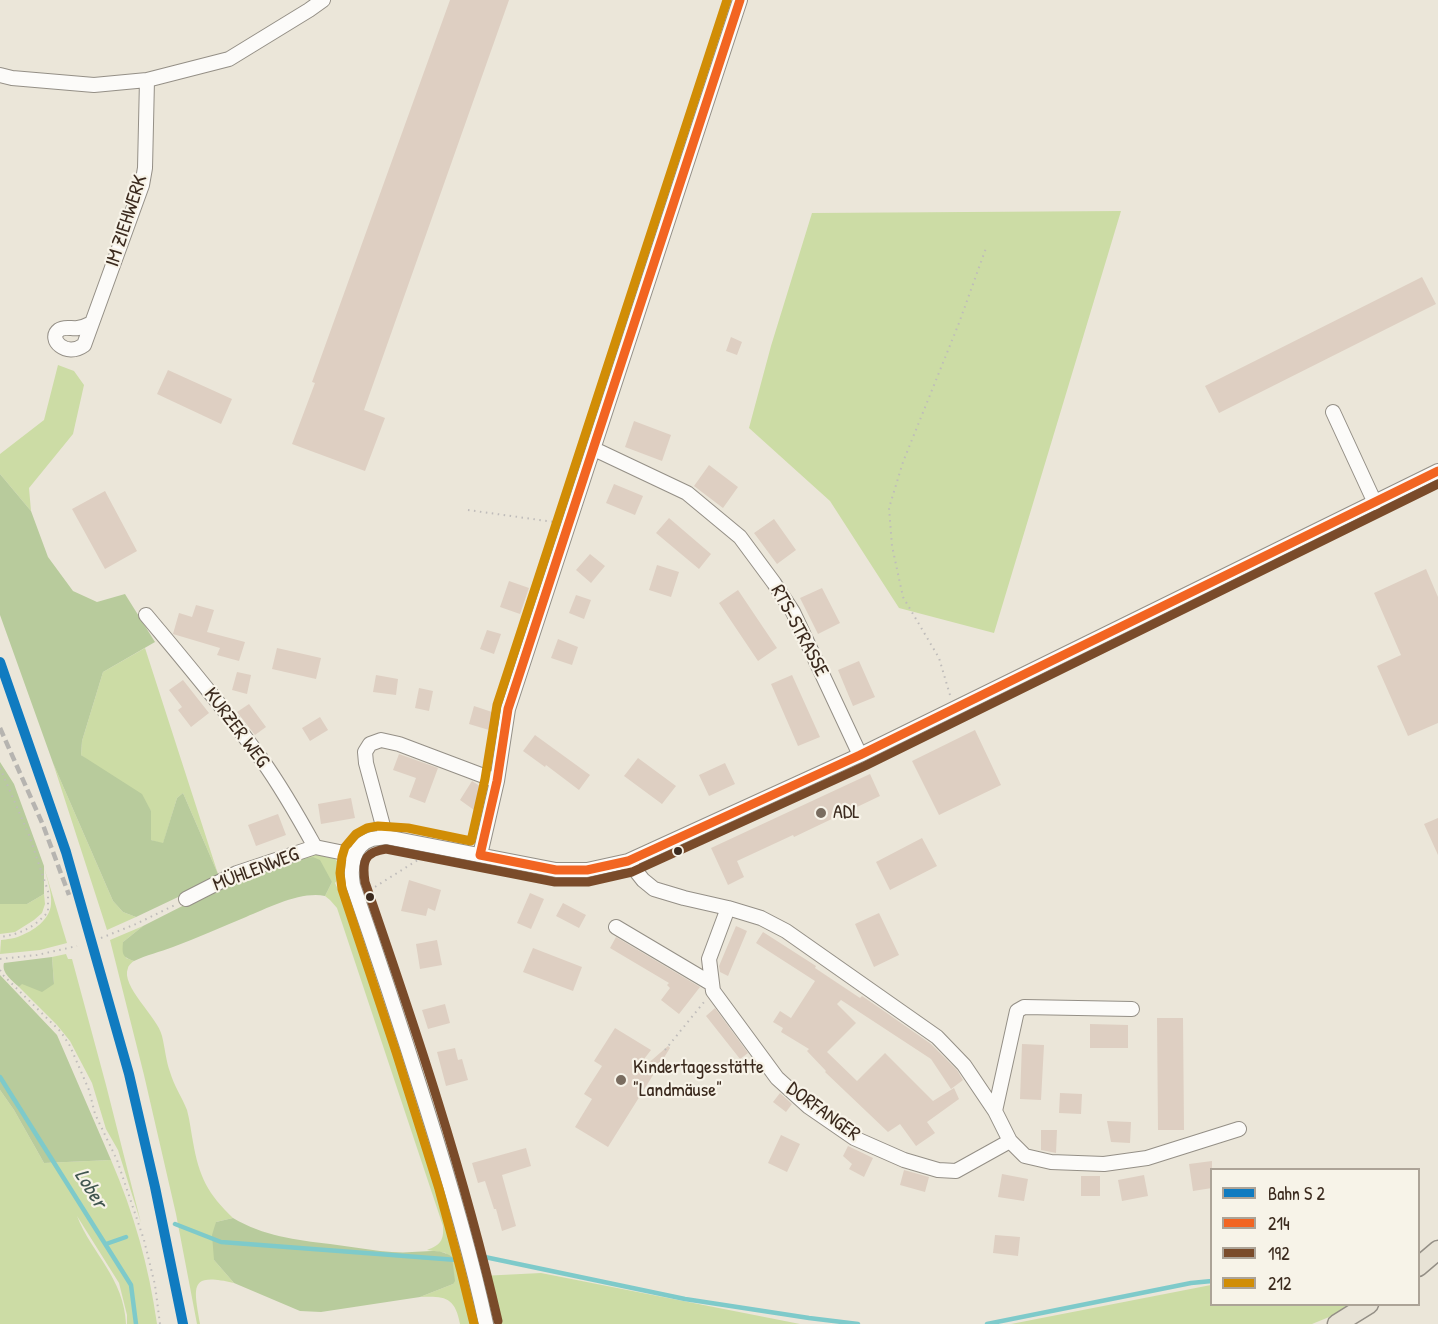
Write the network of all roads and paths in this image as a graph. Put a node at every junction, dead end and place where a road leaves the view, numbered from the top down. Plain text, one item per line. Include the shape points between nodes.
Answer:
1 (323, 0) edge
2 (740, 0) edge
3 (305, 5) edge
4 (0, 75) edge
5 (147, 80) junction
6 (987, 248) dead end
7 (92, 323) dead end
8 (1333, 412) dead end
9 (594, 448) junction
10 (1438, 471) edge
11 (1375, 503) junction
12 (468, 510) dead end
13 (569, 524) junction
14 (146, 615) dead end
15 (954, 709) junction
16 (860, 755) junction
17 (0, 768) edge
18 (497, 781) junction
19 (386, 837) junction
20 (438, 846) junction
21 (315, 847) junction
22 (354, 855) junction
23 (480, 855) junction
24 (628, 861) junction
25 (358, 898) junction
26 (186, 899) joint
27 (728, 908) junction
28 (616, 927) dead end
29 (0, 937) edge
30 (100, 939) dead end
31 (77, 946) dead end
32 (0, 959) edge
33 (0, 970) edge
34 (712, 987) junction
35 (1132, 1009) dead end
36 (665, 1050) dead end
37 (995, 1111) junction
38 (1239, 1130) dead end
39 (1010, 1142) junction
40 (1438, 1250) edge
41 (1420, 1266) edge
42 (1367, 1306) edge
43 (160, 1324) edge
44 (486, 1324) edge
45 (1337, 1324) edge

1 - 3 street
2 - 9 street
3 - 5 street via 229,59
4 - 5 street via 94,85
5 - 7 street, IM ZIEHWERK via 142,185
6 - 15 path via 903,462 889,508 903,597 939,658
8 - 11 street
9 - 13 street
9 - 16 street, RTS-STRASSE via 687,493 740,537 793,612
10 - 11 street
11 - 15 street
12 - 13 path
13 - 18 street via 508,709
14 - 21 street, KURZER WEG via 263,761
15 - 16 street
16 - 24 street
17 - 29 path via 29,834 48,891 48,912 18,934
18 - 19 street via 399,744 381,740 370,744 366,763
18 - 23 street
19 - 20 street
19 - 22 street via 369,840
20 - 23 street
20 - 25 path
21 - 22 street, MÜHLENWEG
21 - 26 street, MÜHLENWEG via 237,873
22 - 25 street via 351,873
23 - 24 street via 555,870 587,870
24 - 27 street via 654,889
25 - 44 street via 455,1200
26 - 30 path
27 - 34 street via 709,959
27 - 37 street via 786,931 938,1037 964,1065
28 - 34 street, DORFANGER
31 - 32 path
33 - 43 path via 70,1046 117,1160 144,1240
34 - 36 path
34 - 39 street, DORFANGER via 777,1078 809,1107 854,1138 904,1160 956,1171
35 - 37 street via 1024,1007 1017,1011
37 - 39 street
38 - 39 street via 1146,1158 1104,1164 1051,1162 1025,1156
40 - 41 main road
42 - 45 main road

